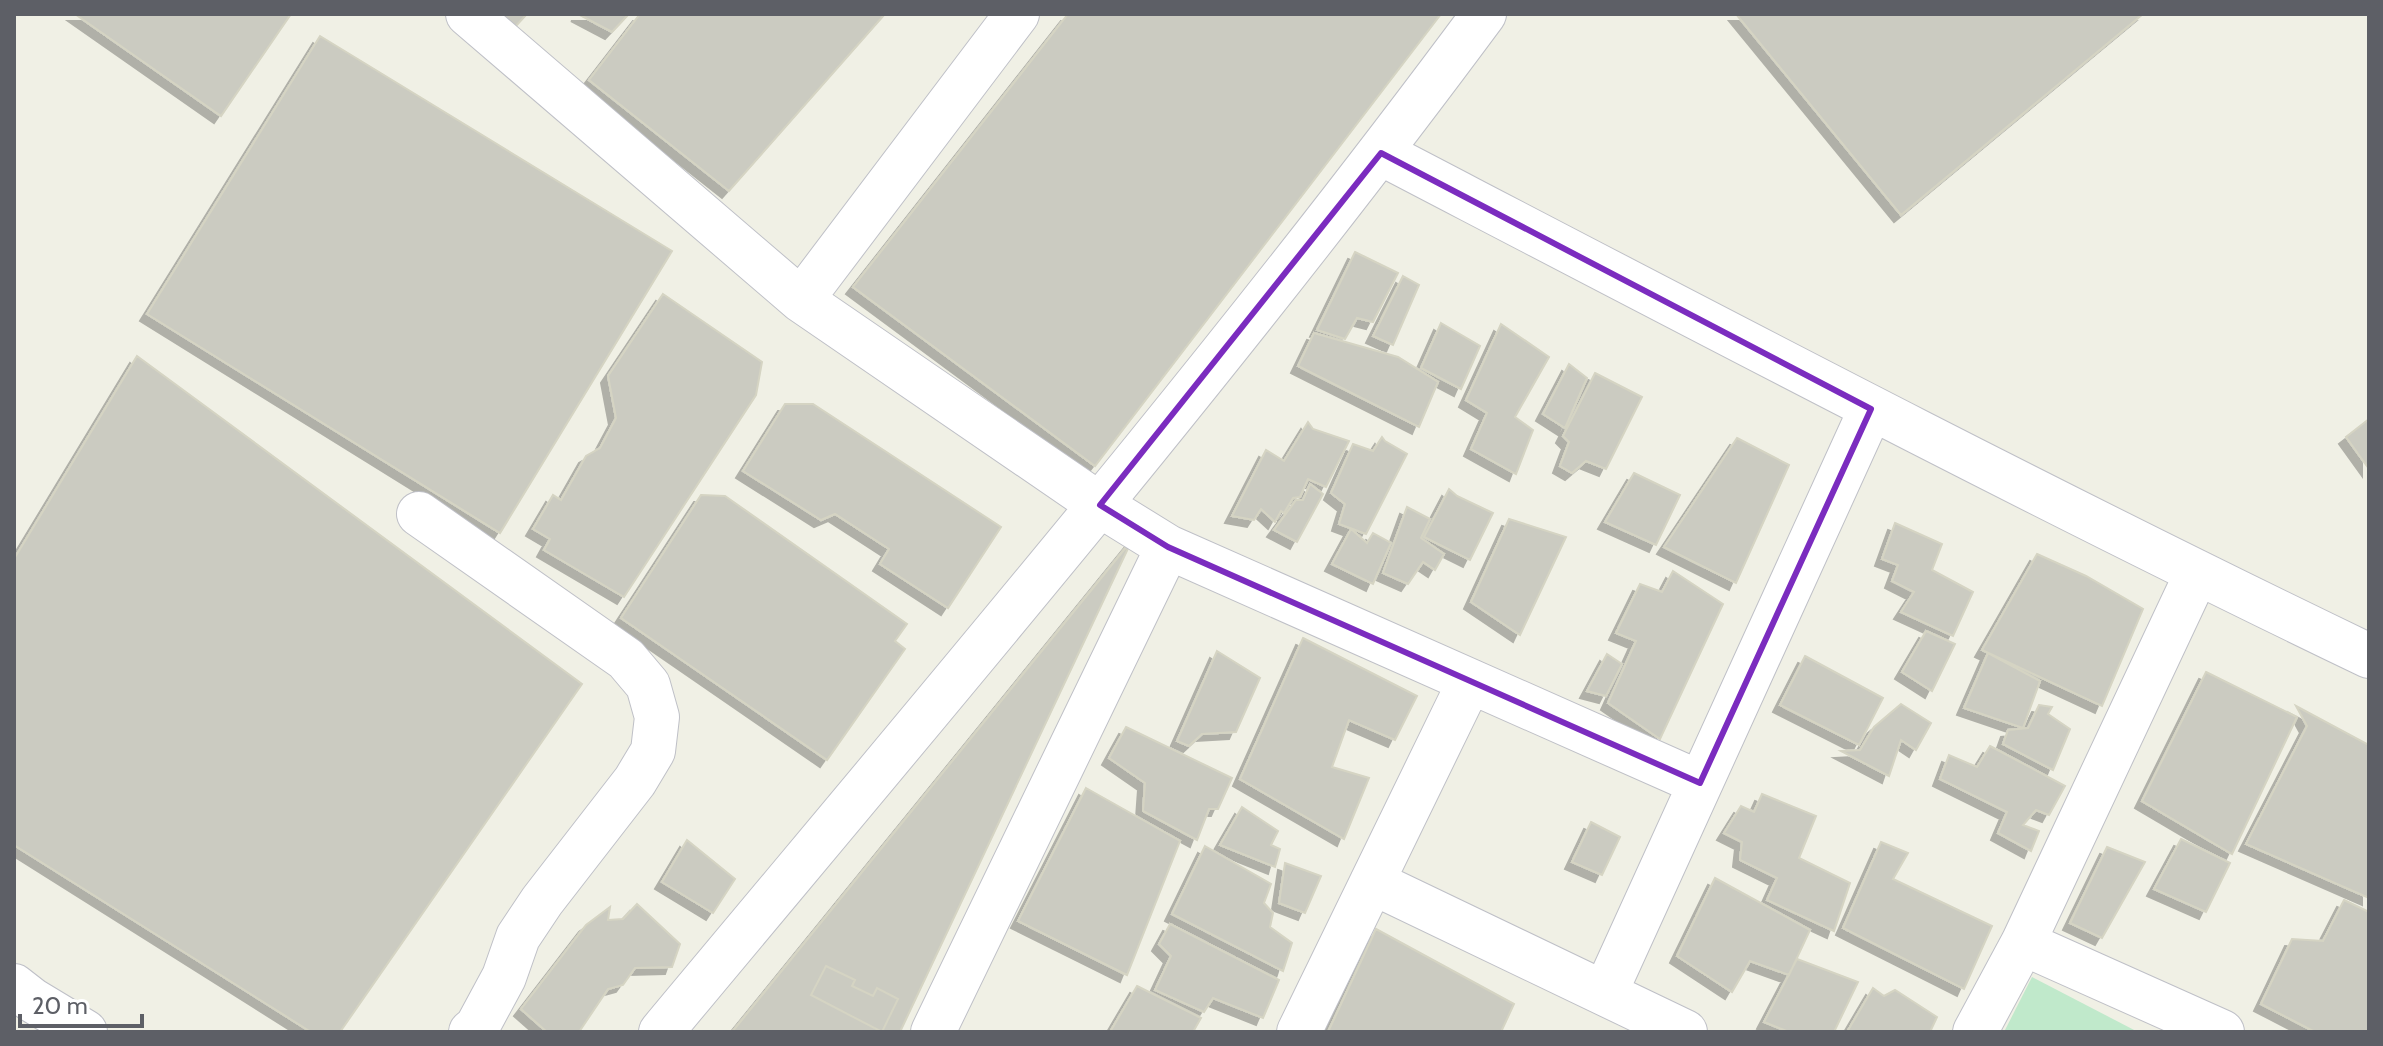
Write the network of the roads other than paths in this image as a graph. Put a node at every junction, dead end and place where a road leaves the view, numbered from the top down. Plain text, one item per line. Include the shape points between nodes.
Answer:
1 (468, 14) edge
2 (1017, 14) edge
3 (1484, 14) edge
4 (1381, 153) junction
5 (801, 300) junction
6 (1871, 409) junction
7 (1100, 505) junction
8 (419, 514) dead end
9 (1168, 547) junction
10 (2197, 573) junction
11 (2369, 656) edge
12 (1470, 681) junction
13 (1700, 783) junction
14 (1372, 882) junction
15 (2023, 943) junction
16 (1605, 993) junction
17 (20, 1006) edge
18 (478, 1030) edge
19 (85, 1032) edge
20 (661, 1032) edge
21 (933, 1032) edge
22 (1299, 1032) edge
23 (1685, 1032) edge
24 (1975, 1032) edge
25 (2222, 1032) edge

1 - 5 street
2 - 5 street
3 - 4 street
4 - 6 street
4 - 7 street
5 - 7 street
6 - 10 street
6 - 13 street
7 - 9 street
7 - 20 street
8 - 18 street via 626,659 648,685 657,717 653,751 518,937
9 - 12 street
9 - 21 street
10 - 11 street
10 - 15 street
12 - 13 street
12 - 14 street
13 - 16 street
14 - 16 street
14 - 22 street
15 - 24 street
15 - 25 street
16 - 23 street
17 - 19 street

